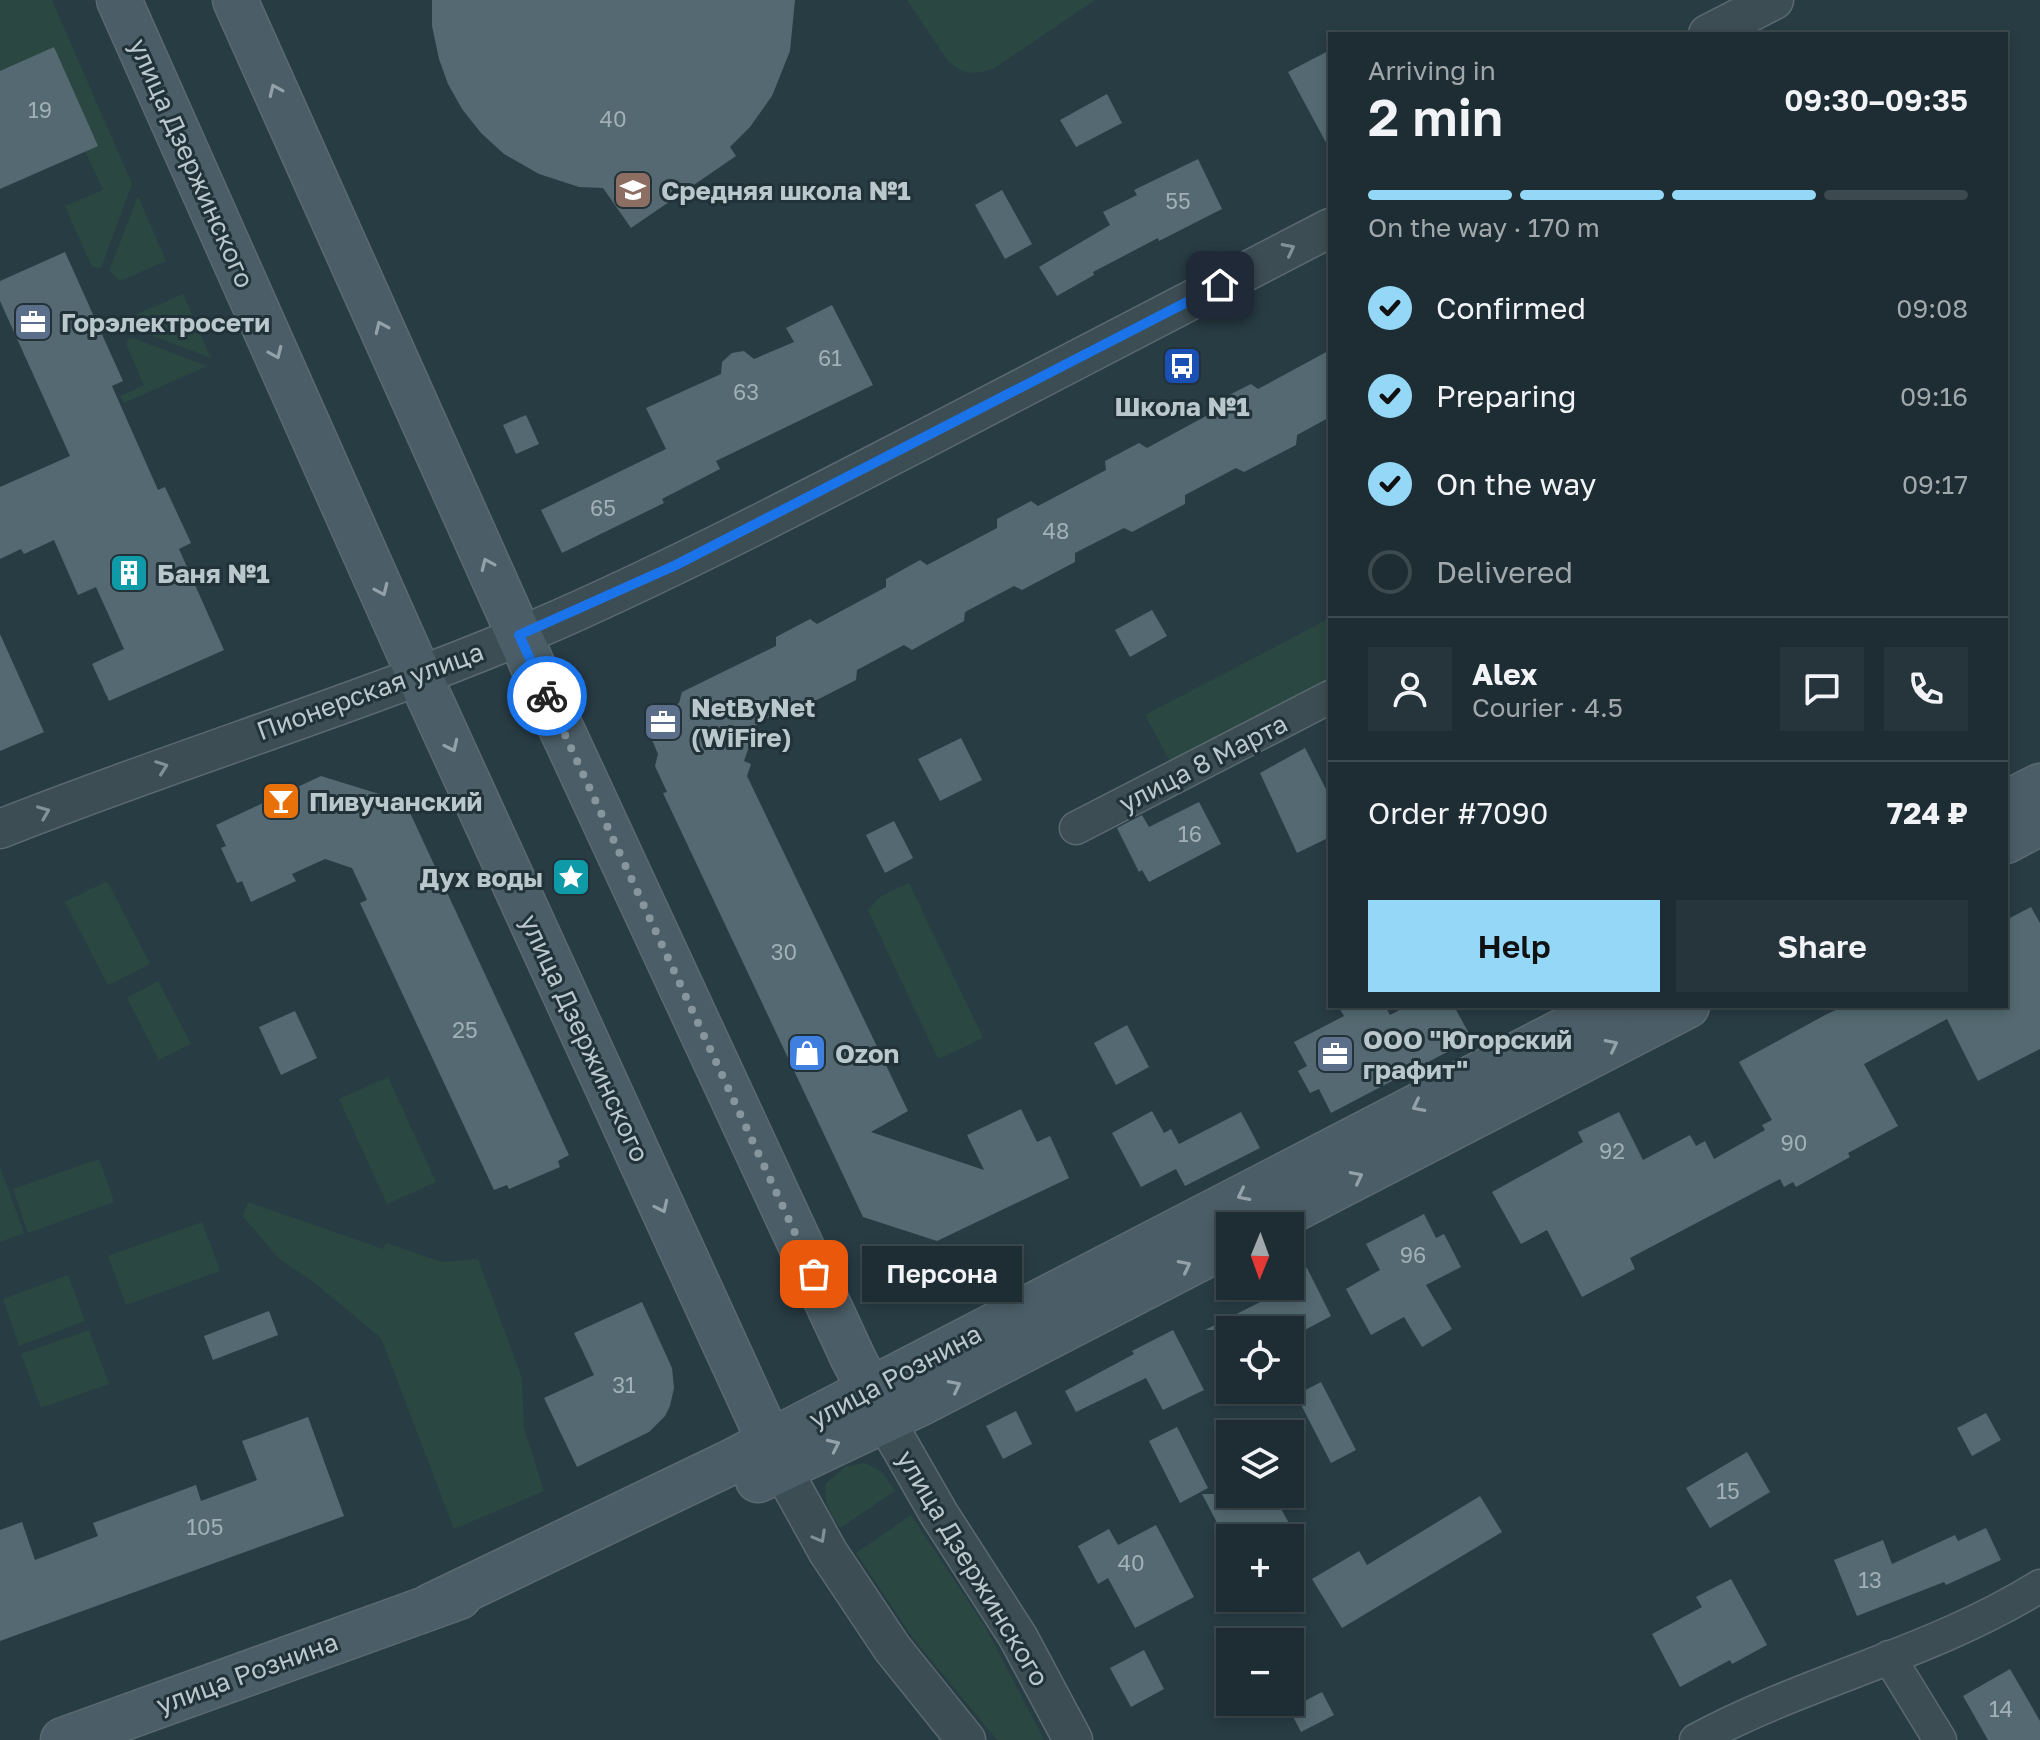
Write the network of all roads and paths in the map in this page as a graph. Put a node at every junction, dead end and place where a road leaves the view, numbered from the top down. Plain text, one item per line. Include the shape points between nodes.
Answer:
1 (119, 0) edge
2 (235, 0) edge
3 (1774, 0) edge
4 (1712, 32) edge
5 (1328, 229) edge
6 (519, 635) junction
7 (419, 675) junction
8 (1328, 698) edge
9 (2040, 786) edge
10 (2008, 802) edge
11 (2040, 823) edge
12 (1076, 828) dead end
13 (0, 829) edge
14 (2008, 840) edge
15 (1607, 1008) edge
16 (1683, 1008) edge
17 (1289, 1212) edge
18 (1216, 1249) edge
19 (877, 1405) junction
20 (776, 1456) junction
21 (2040, 1586) edge
22 (1889, 1657) junction
23 (63, 1740) edge
24 (966, 1740) edge
25 (1073, 1740) edge
26 (1696, 1740) edge
27 (1940, 1740) edge

1 -> 7 main road, улица Дзержинского
6 -> 2 main road, улица Дзержинского
3 - 4 street
6 -> 5 street, Пионерская улица via 752,527
6 - 7 street, Пионерская улица
6 - 19 main road, улица Дзержинского
13 -> 7 street, Пионерская улица
7 -> 20 main road, улица Дзержинского
8 - 12 street, улица 8 Марта
9 - 10 main road
11 - 14 main road
15 -> 19 main road, улица Рознина
17 -> 16 main road
19 -> 18 main road, улица Рознина
19 - 20 main road, улица Рознина
19 - 25 street, улица Дзержинского via 1018,1637
20 - 23 main road, улица Рознина via 431,1606
20 -> 24 street, улица Дзержинского via 828,1552 892,1648
21 - 22 street via 1963,1627
22 - 26 street
22 - 27 street

